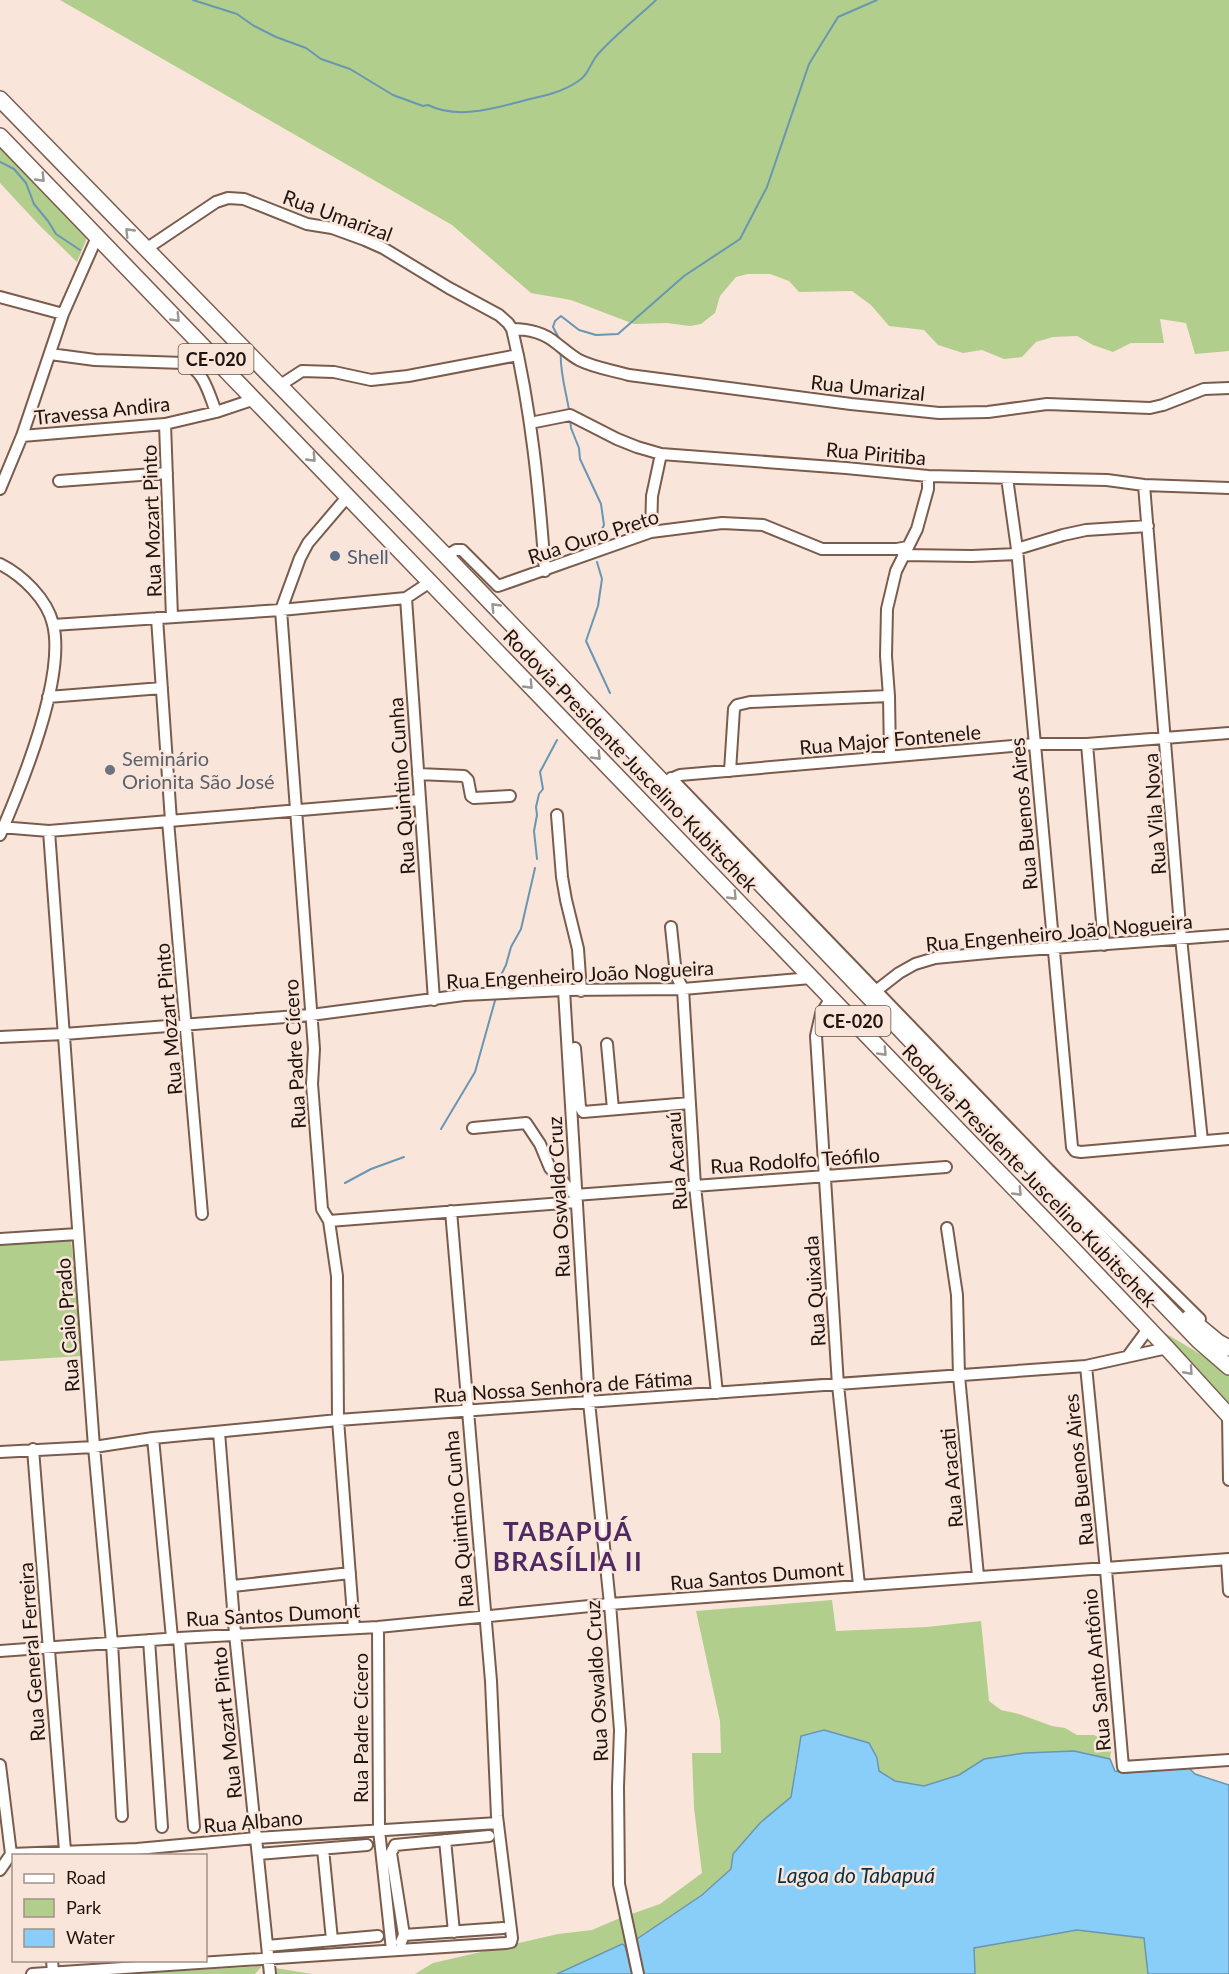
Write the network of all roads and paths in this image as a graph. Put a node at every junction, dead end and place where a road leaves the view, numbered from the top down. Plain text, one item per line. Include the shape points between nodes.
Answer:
1 (0, 99) edge
2 (3, 144) edge
3 (97, 237) junction
4 (146, 249) junction
5 (0, 297) edge
6 (63, 314) junction
7 (512, 329) junction
8 (50, 354) junction
9 (518, 356) junction
10 (279, 386) junction
11 (1229, 388) edge
12 (255, 399) junction
13 (216, 412) junction
14 (530, 423) junction
15 (165, 424) junction
16 (22, 436) junction
17 (661, 454) junction
18 (167, 473) junction
19 (928, 476) junction
20 (1007, 478) junction
21 (59, 481) dead end
22 (1144, 485) junction
23 (1229, 488) edge
24 (0, 489) edge
25 (348, 496) junction
26 (1148, 526) junction
27 (651, 532) junction
28 (905, 551) junction
29 (1017, 551) junction
30 (446, 556) junction
31 (0, 564) edge
32 (544, 571) junction
33 (430, 582) junction
34 (406, 598) junction
35 (280, 610) junction
36 (172, 617) junction
37 (157, 618) junction
38 (53, 625) junction
39 (162, 688) junction
40 (890, 696) junction
41 (48, 697) junction
42 (1229, 733) edge
43 (1166, 737) junction
44 (1035, 744) junction
45 (1086, 744) junction
46 (890, 756) junction
47 (730, 771) junction
48 (418, 774) junction
49 (667, 780) junction
50 (510, 796) dead end
51 (420, 800) junction
52 (296, 811) junction
53 (557, 815) dead end
54 (169, 821) junction
55 (1, 830) edge
56 (49, 831) junction
57 (671, 927) dead end
58 (1229, 935) edge
59 (1181, 938) junction
60 (1104, 945) junction
61 (1053, 948) junction
62 (811, 978) junction
63 (683, 989) junction
64 (564, 990) junction
65 (581, 991) junction
66 (872, 994) junction
67 (831, 998) junction
68 (434, 1000) junction
69 (311, 1016) junction
70 (187, 1024) junction
71 (64, 1034) junction
72 (0, 1036) edge
73 (607, 1044) dead end
74 (575, 1048) dead end
75 (690, 1102) junction
76 (613, 1109) junction
77 (473, 1128) dead end
78 (1229, 1139) edge
79 (1202, 1141) junction
80 (946, 1167) dead end
81 (825, 1176) junction
82 (695, 1186) junction
83 (576, 1199) junction
84 (451, 1211) junction
85 (202, 1214) dead end
86 (1077, 1214) junction
87 (329, 1221) junction
88 (947, 1228) dead end
89 (78, 1234) junction
90 (0, 1239) edge
91 (1148, 1329) junction
92 (1229, 1347) edge
93 (1167, 1348) junction
94 (1128, 1356) junction
95 (1086, 1366) junction
96 (1229, 1367) edge
97 (959, 1376) junction
98 (838, 1385) junction
99 (717, 1393) junction
100 (589, 1402) junction
101 (467, 1412) junction
102 (1229, 1416) edge
103 (338, 1420) junction
104 (219, 1432) junction
105 (153, 1438) junction
106 (94, 1447) junction
107 (33, 1449) junction
108 (0, 1452) edge
109 (1229, 1480) edge
110 (1228, 1559) edge
111 (1106, 1570) junction
112 (350, 1573) junction
113 (978, 1576) junction
114 (859, 1585) junction
115 (233, 1586) junction
116 (1229, 1591) edge
117 (610, 1604) junction
118 (484, 1616) junction
119 (378, 1627) junction
120 (354, 1628) junction
121 (236, 1634) junction
122 (176, 1638) junction
123 (149, 1640) junction
124 (112, 1643) junction
125 (49, 1647) junction
126 (0, 1651) edge
127 (1229, 1760) edge
128 (0, 1765) edge
129 (122, 1816) dead end
130 (498, 1823) junction
131 (162, 1827) dead end
132 (194, 1827) dead end
133 (379, 1830) junction
134 (489, 1836) dead end
135 (256, 1838) junction
136 (445, 1840) junction
137 (367, 1845) dead end
138 (323, 1849) junction
139 (65, 1851) junction
140 (11, 1854) junction
141 (258, 1854) junction
142 (0, 1870) edge
143 (503, 1928) dead end
144 (454, 1932) junction
145 (404, 1935) junction
146 (378, 1936) dead end
147 (332, 1940) junction
148 (267, 1946) junction
149 (394, 1950) junction
150 (268, 1958) junction
151 (207, 1961) edge
152 (188, 1962) edge
153 (108, 1965) edge
154 (53, 1973) edge
155 (32, 1974) edge
156 (270, 1974) edge
157 (638, 1974) edge

4 -> 1 highway, Rodovia Presidente Juscelino Kubitschek / CE-020
2 -> 3 highway, Rodovia Presidente Juscelino Kubitschek / CE-020
3 - 6 street
3 -> 12 highway, Rodovia Presidente Juscelino Kubitschek / CE-020
4 - 7 street, Rua Umarizal via 216,202 244,199 383,248 499,315
4 - 10 highway, Rodovia Presidente Juscelino Kubitschek / CE-020
5 - 6 street
6 - 8 street
7 - 9 street
7 - 11 street, Rua Umarizal via 543,334 582,361 629,375 939,413 1047,405 1150,408 1204,389
8 - 13 street via 184,363 203,379
8 - 16 street
9 - 10 street via 371,380 334,372 302,371
9 - 14 street
10 - 30 highway, Rodovia Presidente Juscelino Kubitschek / CE-020
12 - 13 street, Travessa Andira
12 -> 25 highway, Rodovia Presidente Juscelino Kubitschek / CE-020
13 - 15 street, Travessa Andira
14 - 17 street, Rua Piritiba via 570,415 616,439
14 - 32 street
15 - 16 street, Travessa Andira
15 - 18 street, Rua Mozart Pinto
16 - 24 street
17 - 19 street, Rua Piritiba
17 - 27 street via 652,496
18 - 21 street
18 - 36 street, Rua Mozart Pinto
19 - 20 street, Rua Piritiba
19 - 28 street via 920,519
20 - 22 street, Rua Piritiba via 1107,480
20 - 29 street, Rua Buenos Aires
22 - 23 street, Rua Piritiba
22 - 26 street, Rua Vila Nova
25 - 33 highway, Rodovia Presidente Juscelino Kubitschek / CE-020
25 - 35 street, Rua Padre Cícero via 308,543
26 - 29 street, Rua Ouro Preto via 1086,530
26 - 43 street, Rua Vila Nova
27 - 28 street, Rua Ouro Preto via 722,523 763,525 822,549
27 - 32 street, Rua Ouro Preto
28 - 29 street, Rua Ouro Preto via 972,556
28 - 40 street via 887,609
29 - 44 street, Rua Buenos Aires
30 - 32 street, Rua Ouro Preto via 462,550 498,586
49 -> 30 highway, Rodovia Presidente Juscelino Kubitschek / CE-020
31 - 38 street via 34,591
33 - 34 street
33 -> 62 highway, Rodovia Presidente Juscelino Kubitschek / CE-020
34 - 35 street
34 - 48 street, Rua Quintino Cunha
35 - 36 street
35 - 52 street, Rua Padre Cícero
36 - 37 street
37 - 38 street
37 - 39 street, Rua Mozart Pinto
38 - 41 street via 55,658
39 - 41 street
39 - 54 street, Rua Mozart Pinto
40 - 46 street
40 - 47 street via 737,705
41 - 55 street via 26,769
42 - 43 street, Rua Major Fontenele
43 - 45 street, Rua Major Fontenele
43 - 59 street, Rua Vila Nova
44 - 45 street, Rua Major Fontenele
44 - 46 street, Rua Major Fontenele
44 - 61 street, Rua Buenos Aires
45 - 60 street
46 - 47 street, Rua Major Fontenele
47 - 49 street, Rua Major Fontenele via 680,775
48 - 50 street via 464,776 474,798
48 - 51 street, Rua Quintino Cunha
49 - 66 highway, Rodovia Presidente Juscelino Kubitschek / CE-020
51 - 52 street
51 - 68 street, Rua Quintino Cunha
52 - 54 street
52 - 69 street, Rua Padre Cícero
53 - 65 street via 562,877 578,949
54 - 56 street
54 - 70 street, Rua Mozart Pinto
55 - 56 street
56 - 71 street, Rua Caio Prado
57 - 63 street, Rua Acaraú via 676,975
58 - 59 street, Rua Engenheiro João Nogueira
59 - 60 street, Rua Engenheiro João Nogueira
59 - 79 street, Rua Vila Nova
60 - 61 street, Rua Engenheiro João Nogueira
61 - 66 street, Rua Engenheiro João Nogueira via 935,958 899,973
61 - 79 street, Rua Buenos Aires via 1075,1151
62 - 63 street, Rua Engenheiro João Nogueira
62 - 67 highway, Rodovia Presidente Juscelino Kubitschek / CE-020
63 - 65 street, Rua Engenheiro João Nogueira
63 - 75 street, Rua Acaraú
64 - 65 street, Rua Engenheiro João Nogueira
64 - 68 street, Rua Engenheiro João Nogueira
64 - 83 street, Rua Oswaldo Cruz
66 - 86 highway, Rodovia Presidente Juscelino Kubitschek / CE-020
66 - 92 street
67 - 81 street, Rua Quixada via 821,1014 816,1036
67 -> 91 highway, Rodovia Presidente Juscelino Kubitschek / CE-020
68 - 69 street, Rua Engenheiro João Nogueira
69 - 70 street, Rua Engenheiro João Nogueira
69 - 87 street, Rua Padre Cícero via 322,1209
70 - 71 street, Rua Engenheiro João Nogueira
70 - 85 street, Rua Mozart Pinto
71 - 72 street, Rua Engenheiro João Nogueira
71 - 89 street, Rua Caio Prado
73 - 76 street
74 - 76 street via 581,1110
75 - 76 street
75 - 82 street, Rua Acaraú
77 - 83 street via 526,1123 550,1168
78 - 79 street
80 - 81 street, Rua Rodolfo Teófilo
81 - 82 street, Rua Rodolfo Teófilo
81 - 98 street, Rua Quixada
82 - 83 street, Rua Rodolfo Teófilo
82 - 99 street, Rua Acaraú
83 - 84 street, Rua Rodolfo Teófilo
83 - 100 street, Rua Oswaldo Cruz
84 - 87 street, Rua Rodolfo Teófilo
84 - 101 street, Rua Quintino Cunha
86 - 92 highway via 1118,1247 1196,1325
86 - 96 highway, Rodovia Presidente Juscelino Kubitschek / CE-020
87 - 103 street, Rua Padre Cícero via 337,1276
88 - 97 street, Rua Aracati via 957,1295
89 - 90 street
89 - 106 street, Rua Caio Prado
91 - 93 highway, Rodovia Presidente Juscelino Kubitschek / CE-020
91 - 94 street
93 - 94 street, Rua Nossa Senhora de Fátima
93 -> 102 highway, Rodovia Presidente Juscelino Kubitschek / CE-020
94 - 95 street, Rua Nossa Senhora de Fátima
95 - 97 street, Rua Nossa Senhora de Fátima
95 - 111 street, Rua Buenos Aires
97 - 98 street, Rua Nossa Senhora de Fátima
97 - 113 street, Rua Aracati
98 - 99 street, Rua Nossa Senhora de Fátima
98 - 114 street, Rua Quixada
99 - 100 street, Rua Nossa Senhora de Fátima
100 - 101 street, Rua Nossa Senhora de Fátima
100 - 117 street, Rua Oswaldo Cruz
101 - 103 street, Rua Nossa Senhora de Fátima
101 - 118 street, Rua Quintino Cunha
102 - 109 street
103 - 104 street, Rua Nossa Senhora de Fátima
103 - 112 street, Rua Padre Cícero
104 - 105 street, Rua Nossa Senhora de Fátima
104 - 115 street, Rua Mozart Pinto
105 - 106 street, Rua Nossa Senhora de Fátima
105 - 122 street
106 - 107 street, Rua Nossa Senhora de Fátima
106 - 124 street, Rua Caio Prado
107 - 108 street, Rua Nossa Senhora de Fátima
107 - 125 street, Rua General Ferreira
110 - 111 street, Rua Santos Dumont
110 - 116 street
111 - 113 street, Rua Santos Dumont
111 - 127 street, Rua Santo Antônio via 1123,1767
112 - 115 street
112 - 120 street, Rua Padre Cícero
113 - 114 street, Rua Santos Dumont
114 - 117 street, Rua Santos Dumont
115 - 121 street, Rua Mozart Pinto
117 - 118 street, Rua Santos Dumont
117 - 157 street, Rua Oswaldo Cruz via 621,1730 619,1884
118 - 119 street, Rua Santos Dumont
118 - 130 street, Rua Quintino Cunha
119 - 120 street, Rua Santos Dumont
119 - 133 street, Rua Padre Cícero
120 - 121 street, Rua Santos Dumont
121 - 122 street, Rua Santos Dumont
121 - 135 street, Rua Mozart Pinto
122 - 123 street, Rua Santos Dumont
122 - 132 street
123 - 124 street, Rua Santos Dumont
123 - 131 street
124 - 125 street, Rua Santos Dumont
124 - 129 street, Rua Caio Prado
125 - 126 street, Rua Santos Dumont
125 - 139 street, Rua General Ferreira
128 - 140 street
130 - 133 street, Rua Albano
130 - 149 street, Rua Quintino Cunha via 511,1942
133 - 135 street, Rua Albano
133 - 149 street, Rua Padre Cícero
134 - 136 street
135 - 139 street, Rua Albano via 137,1850
135 - 141 street, Rua Mozart Pinto
136 - 144 street
136 - 145 street via 392,1848
137 - 138 street
138 - 141 street
138 - 147 street
139 - 140 street, Rua Albano
140 - 142 street
141 - 148 street, Rua Mozart Pinto
143 - 144 street
144 - 145 street
145 - 149 street
146 - 147 street
147 - 148 street
148 - 150 street, Rua Mozart Pinto
149 - 150 street
150 - 151 street
150 - 156 street, Rua Mozart Pinto
152 - 153 street
153 - 154 street
154 - 155 street

